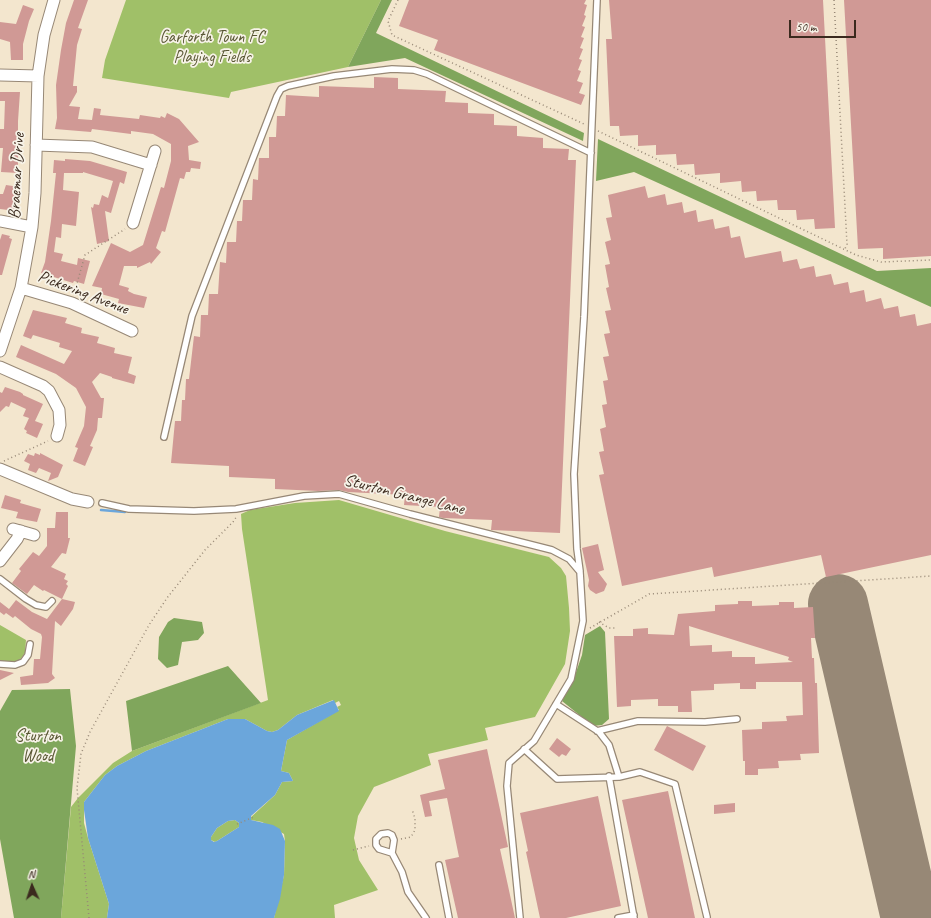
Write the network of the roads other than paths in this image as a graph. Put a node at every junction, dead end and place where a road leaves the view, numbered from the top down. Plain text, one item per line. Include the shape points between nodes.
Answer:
1 (54, 0) edge
2 (597, 0) edge
3 (0, 75) edge
4 (38, 76) junction
5 (36, 145) junction
6 (155, 151) dead end
7 (591, 153) junction
8 (151, 164) junction
9 (0, 221) edge
10 (133, 223) road end
11 (32, 227) junction
12 (21, 288) junction
13 (132, 331) dead end
14 (0, 351) edge
15 (0, 367) edge
16 (57, 436) road end
17 (164, 437) dead end
18 (0, 469) edge
19 (88, 502) dead end
20 (102, 503) dead end
21 (34, 535) dead end
22 (0, 561) edge
23 (580, 572) junction
24 (0, 579) edge
25 (52, 601) dead end
26 (30, 644) dead end
27 (0, 664) edge
28 (556, 704) junction
29 (737, 719) dead end
30 (597, 731) junction
31 (524, 749) junction
32 (609, 776) junction
33 (619, 777) junction
34 (392, 853) junction
35 (439, 865) dead end
36 (634, 916) edge
37 (707, 916) dead end
38 (426, 918) edge
39 (449, 918) edge
40 (520, 918) edge
41 (618, 918) edge

1 - 4 street, Braemar Drive via 44,35
2 - 7 lane
3 - 4 street
4 - 5 street, Braemar Drive
5 - 8 street via 92,147
5 - 11 street, Braemar Drive
6 - 8 street
7 - 17 lane via 414,70 392,69 334,76 281,89 192,316
7 - 23 lane via 574,474
8 - 10 street
9 - 11 street
11 - 12 street, Braemar Drive
12 - 13 street, Pickering Avenue via 72,303
12 - 14 street, Braemar Drive
15 - 16 street via 49,391 60,410
18 - 19 street via 72,499
20 - 23 lane, Sturton Grange Lane via 129,509 187,511 242,507 304,496 339,494 552,550 569,558
21 - 22 street via 17,530
23 - 28 lane via 583,621 581,633 571,679
24 - 25 lane via 36,605 46,607
26 - 27 lane via 23,662 15,665
28 - 30 lane
28 - 31 lane via 534,741
29 - 30 lane via 705,722 643,720
30 - 33 lane via 609,745
31 - 32 lane via 557,779
31 - 40 lane via 509,763 507,786
32 - 33 lane
32 - 36 lane
33 - 37 lane via 640,772 676,784
34 - 34 lane via 392,835 381,834 376,839 376,845 379,849
34 - 38 lane via 402,872 408,892
35 - 39 lane
36 - 41 lane

